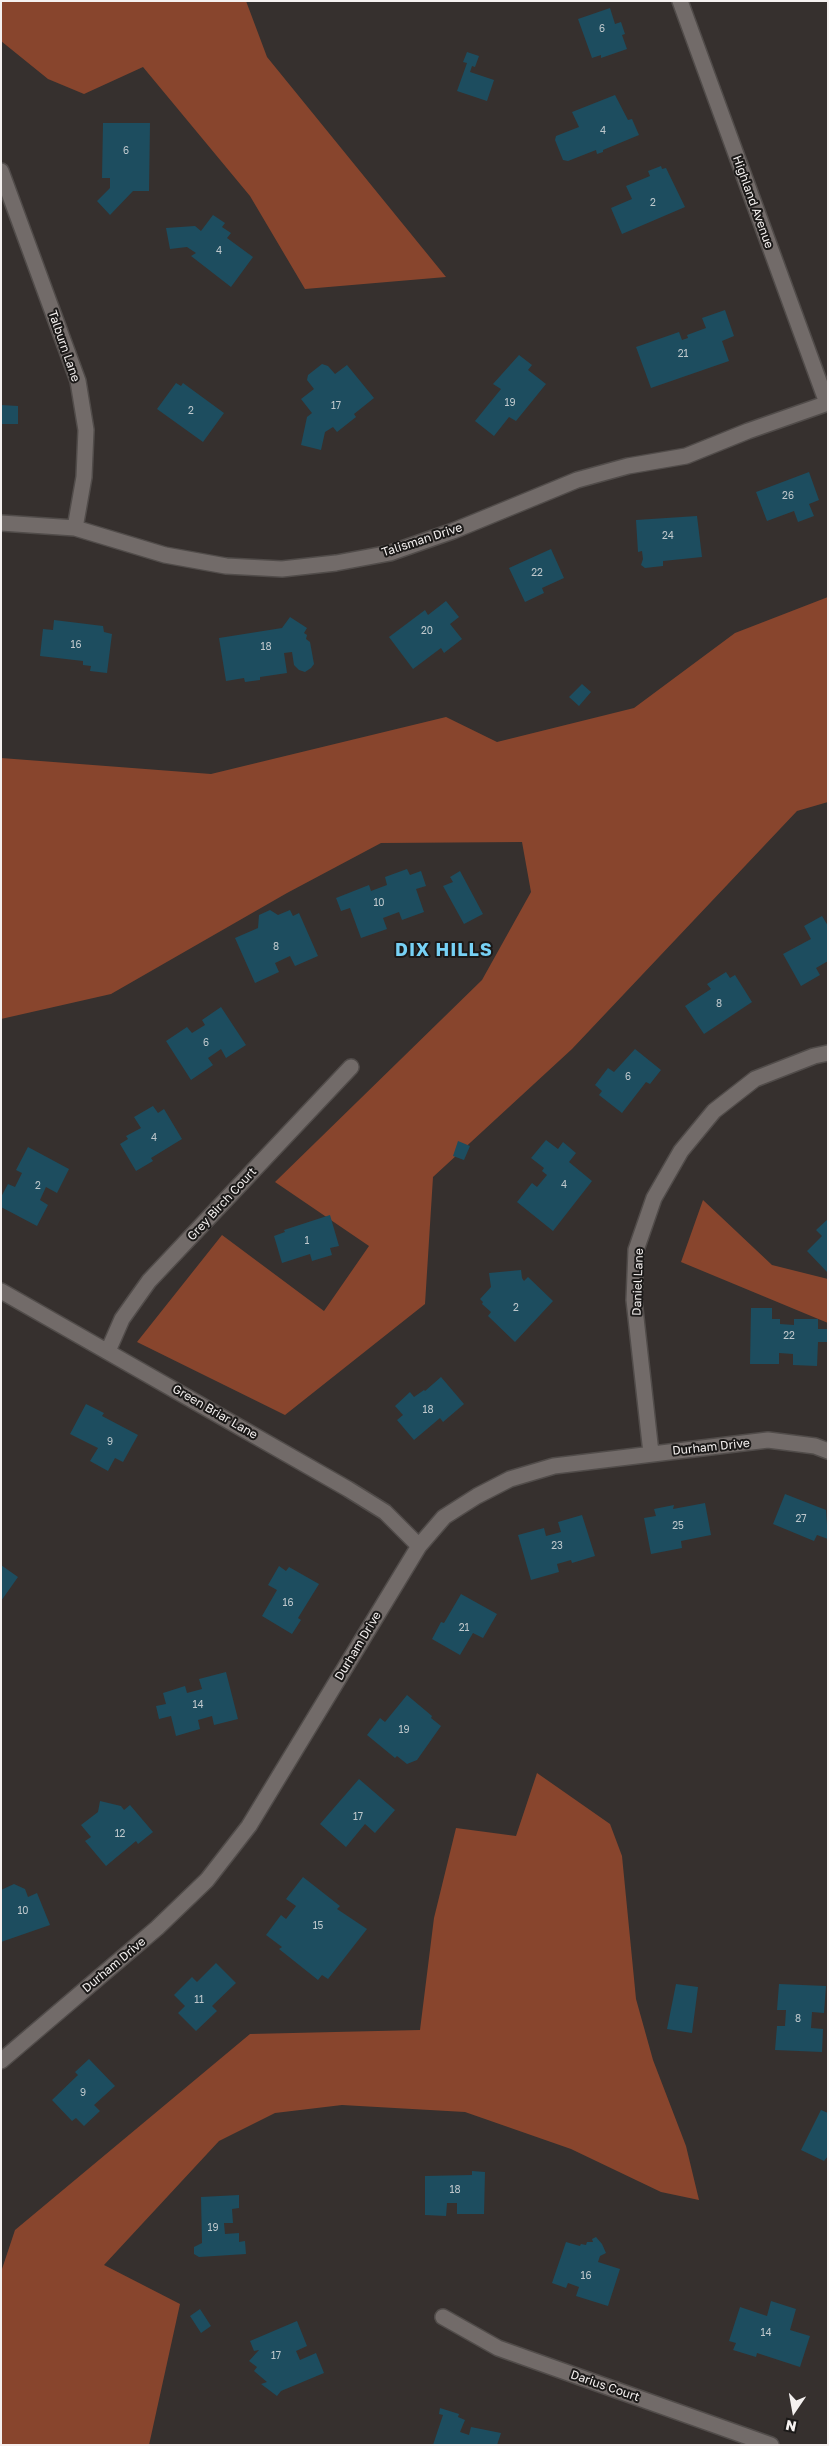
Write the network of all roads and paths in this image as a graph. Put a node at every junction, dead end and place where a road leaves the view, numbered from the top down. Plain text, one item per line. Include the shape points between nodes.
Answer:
1 (680, 1) edge
2 (1, 171) edge
3 (827, 403) edge
4 (1, 523) edge
5 (75, 528) junction
6 (828, 1053) edge
7 (351, 1067) dead end
8 (1, 1291) edge
9 (108, 1351) junction
10 (828, 1450) edge
11 (651, 1453) junction
12 (419, 1546) junction
13 (1, 2061) edge
14 (443, 2317) dead end
15 (771, 2445) edge

1 - 3 street, Highland Avenue
2 - 5 street, Talburn Lane via 78,381 86,430 84,478
3 - 5 street, Talisman Drive via 686,456 628,466 577,480 453,531 390,552 336,563 282,569 226,566 165,555
4 - 5 street, Talisman Drive
6 - 11 street, Daniel Lane via 755,1079 714,1111 681,1151 654,1198 636,1250 634,1300
7 - 9 street, Grey Birch Court via 149,1281 122,1319
8 - 9 street, Green Briar Lane
9 - 12 street, Green Briar Lane via 385,1512
10 - 11 street, Durham Drive via 768,1440
11 - 12 street, Durham Drive via 554,1466 510,1479 444,1517
12 - 13 street, Durham Drive via 249,1826 207,1880 157,1928
14 - 15 street, Darius Court via 498,2348

